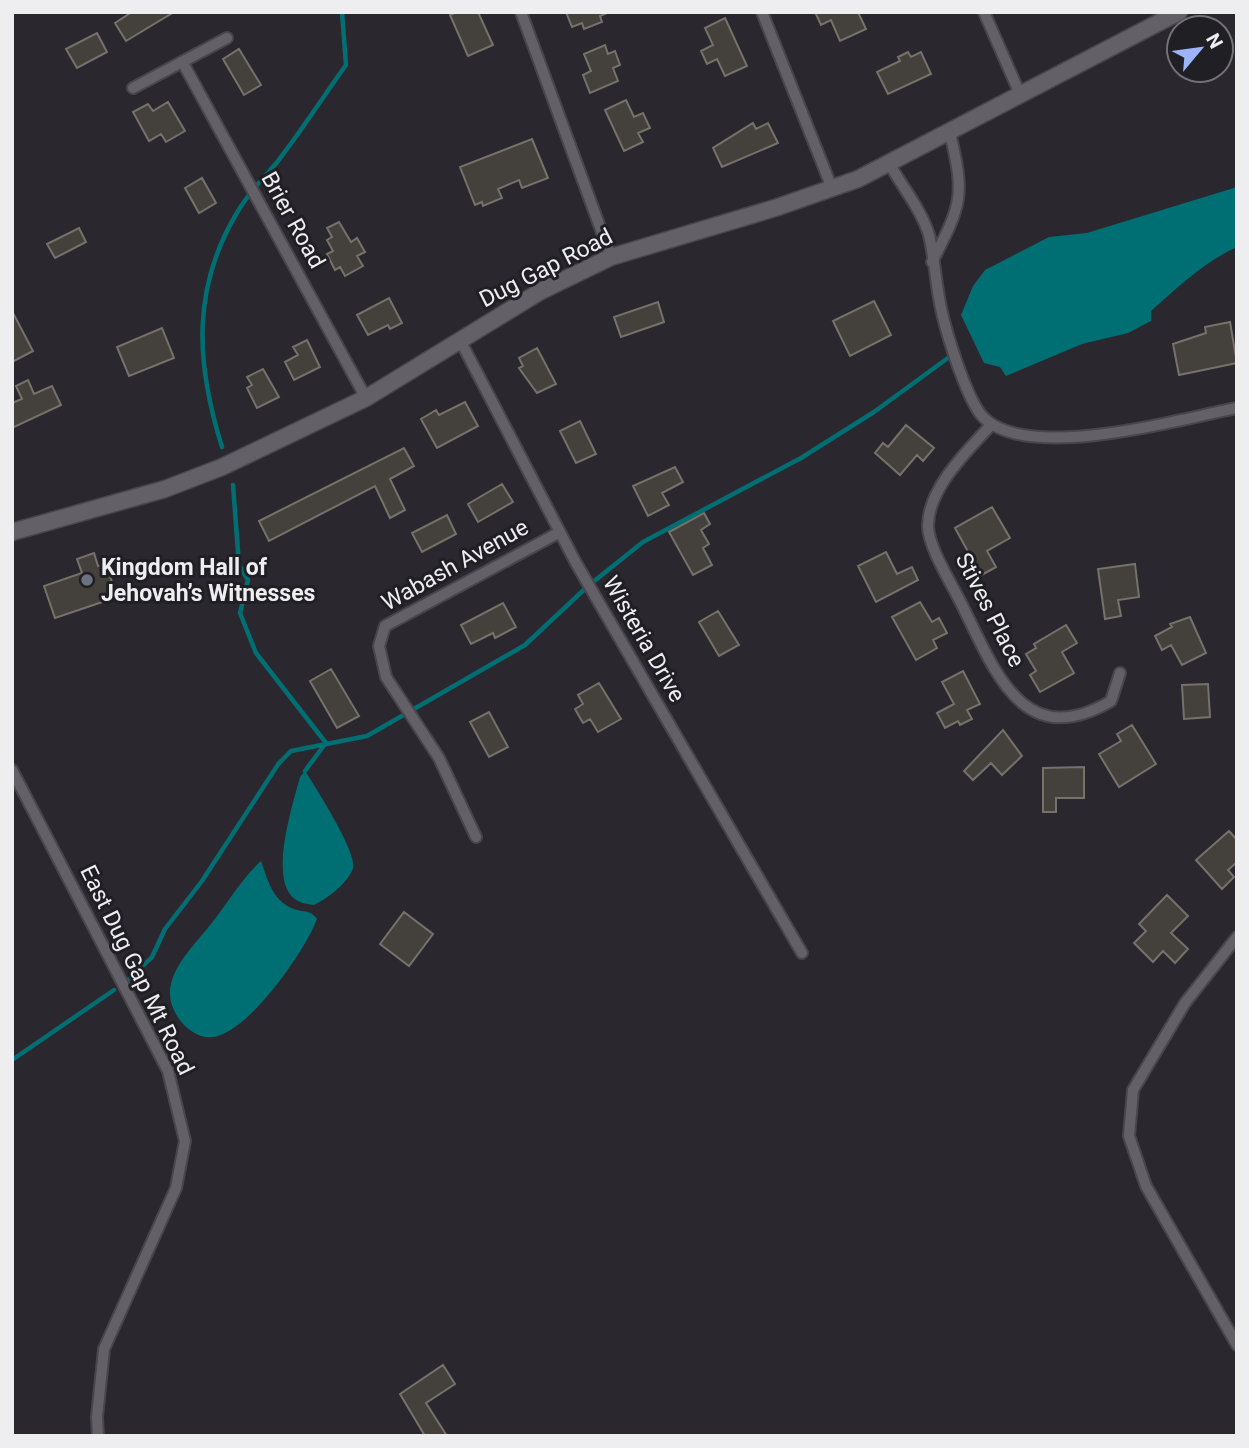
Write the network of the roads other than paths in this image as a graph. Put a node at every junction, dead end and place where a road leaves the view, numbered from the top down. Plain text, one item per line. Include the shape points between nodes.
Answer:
1 (522, 12) edge
2 (762, 12) edge
3 (984, 12) edge
4 (1179, 12) edge
5 (227, 38) dead end
6 (183, 63) junction
7 (132, 88) dead end
8 (1020, 94) junction
9 (950, 133) junction
10 (890, 165) junction
11 (832, 188) junction
12 (611, 257) junction
13 (932, 262) junction
14 (460, 340) junction
15 (366, 398) junction
16 (1237, 408) edge
17 (992, 424) junction
18 (12, 532) edge
19 (560, 532) junction
20 (1120, 673) dead end
21 (12, 770) edge
22 (476, 837) dead end
23 (1237, 937) edge
24 (802, 953) dead end
25 (1237, 1345) edge
26 (99, 1436) edge

1 - 12 street
2 - 11 street
3 - 8 street
4 - 8 street, Dug Gap Road
5 - 6 street
6 - 7 street
6 - 15 street, Brier Road
8 - 9 street, Dug Gap Road
9 - 10 street, Dug Gap Road
9 - 13 street via 961,197
10 - 11 street, Dug Gap Road
10 - 13 street via 928,233
11 - 12 street, Dug Gap Road
12 - 14 street, Dug Gap Road via 541,291
13 - 17 street via 961,373 982,415
14 - 15 street, Dug Gap Road
14 - 19 street, Wisteria Drive
15 - 18 street, Dug Gap Road via 165,489
16 - 17 street via 1084,438 1041,438
17 - 20 street, Stives Place via 935,496 928,527 990,660 1011,695 1049,719 1083,716 1111,701
19 - 22 street, Wabash Avenue via 385,626 379,646 386,677 439,758
19 - 24 street, Wisteria Drive
21 - 26 street, East Dug Gap Mt Road via 168,1071 185,1141 176,1188 104,1349
23 - 25 street via 1185,1003 1133,1090 1129,1136 1146,1186

